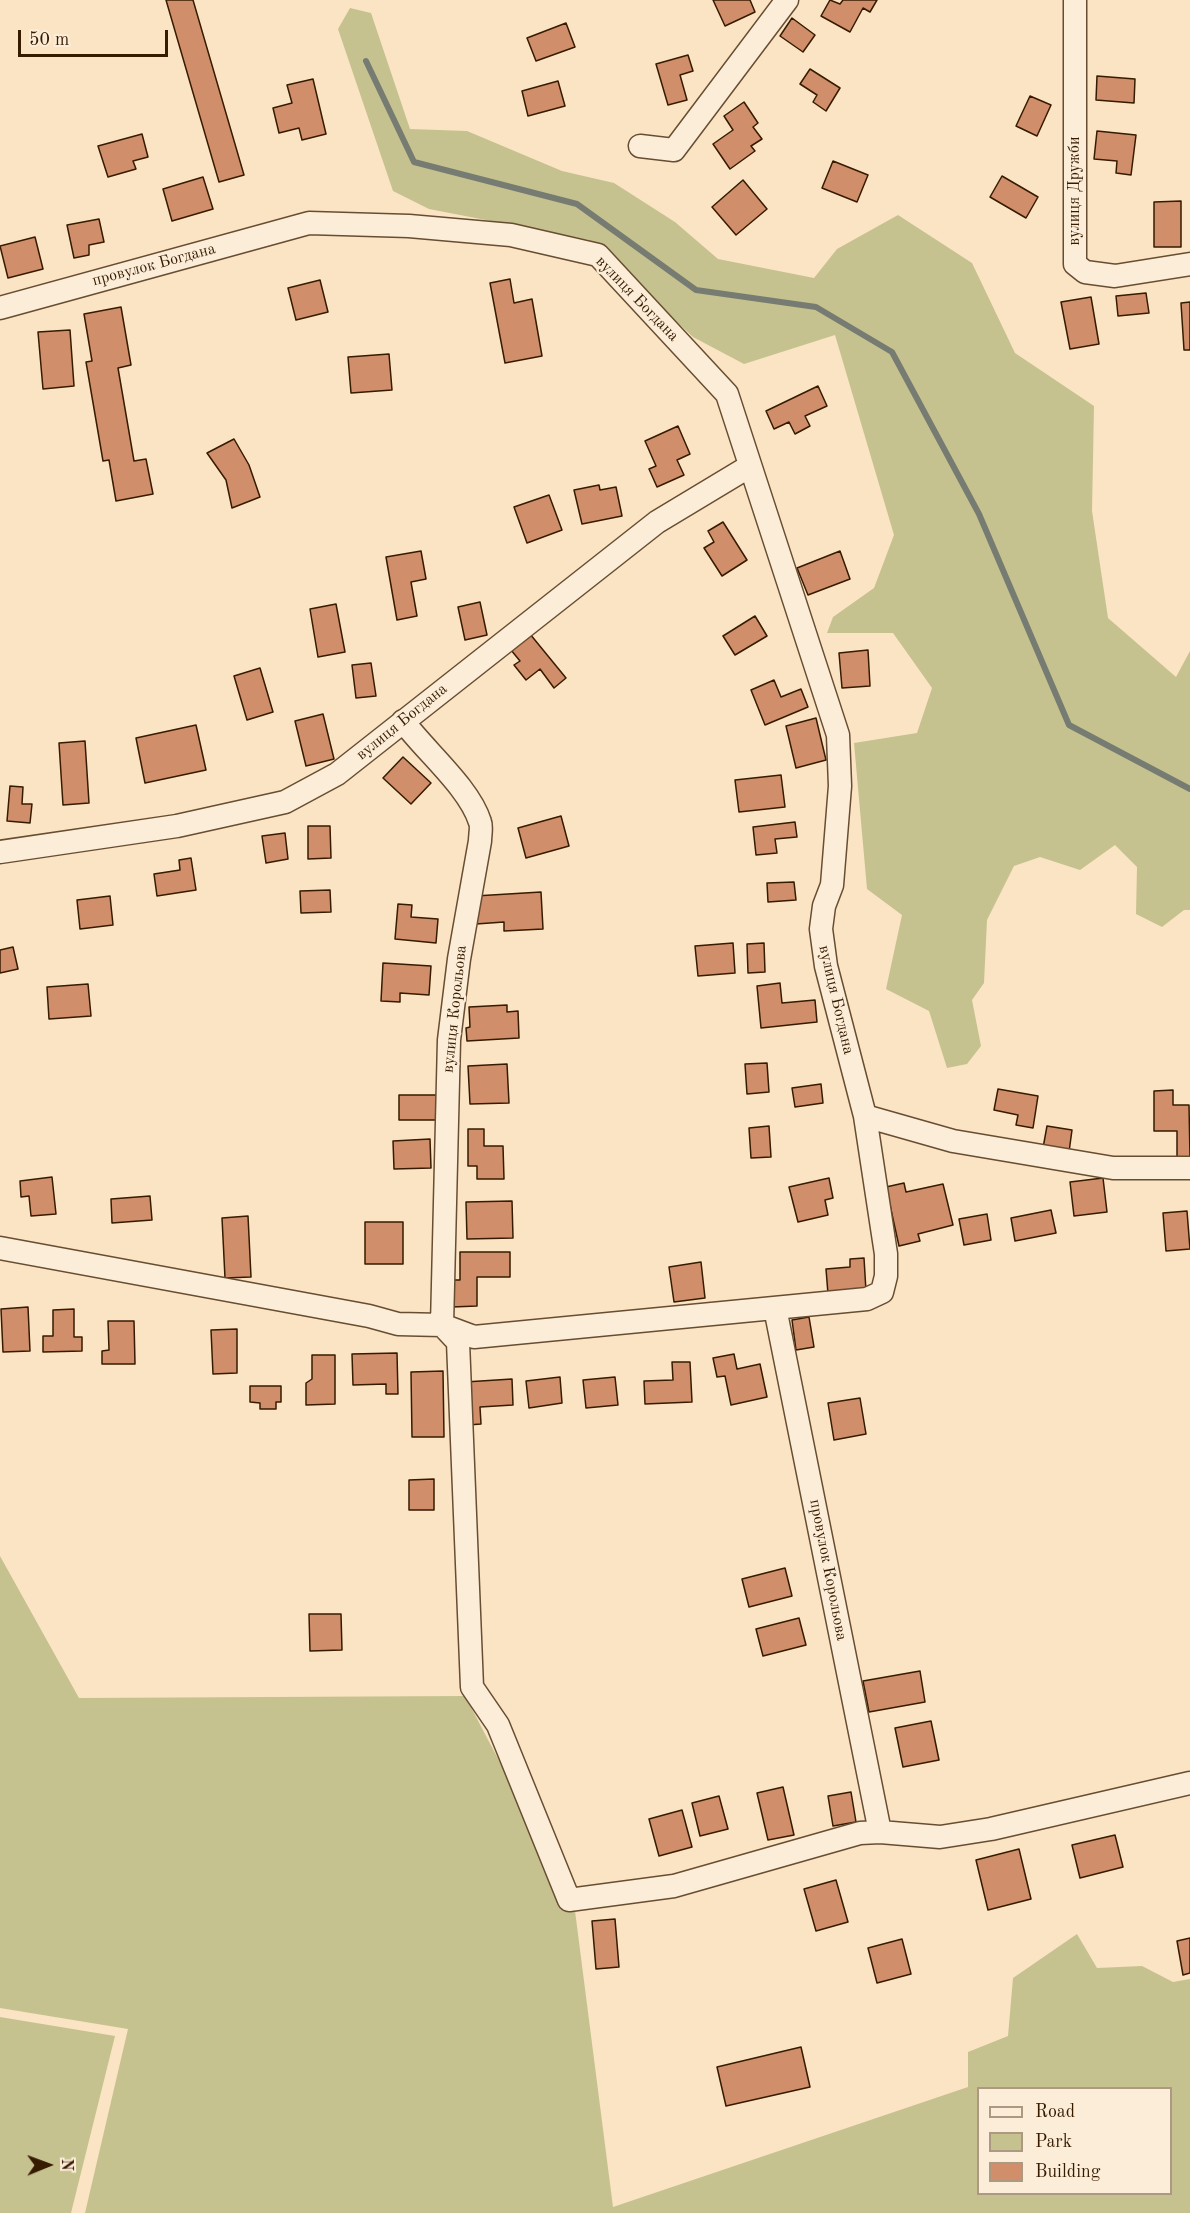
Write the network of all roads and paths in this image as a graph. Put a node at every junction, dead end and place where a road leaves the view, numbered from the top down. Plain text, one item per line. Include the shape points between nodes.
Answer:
1 (787, 0) edge
2 (1075, 0) edge
3 (640, 146) dead end
4 (309, 223) joint
5 (1190, 264) edge
6 (0, 308) edge
7 (750, 466) junction
8 (402, 721) junction
9 (0, 852) edge
10 (865, 1116) junction
11 (1190, 1168) edge
12 (0, 1248) edge
13 (775, 1308) junction
14 (442, 1325) junction
15 (1190, 1783) edge
16 (880, 1832) junction

1 - 3 street via 674,150
2 - 5 street, вулиця Дружби via 1075,264 1085,272 1115,276
4 - 6 street, провулок Богдана
4 - 7 street, вулиця Богдана via 511,235 598,255 727,394
7 - 8 street, вулиця Богдана via 657,522
7 - 10 street, вулиця Богдана via 838,735 840,786 832,885 821,929 826,966
8 - 9 street, вулиця Богдана via 337,774 285,801 177,826
8 - 14 street, вулиця Корольова via 463,791 481,823 449,1040
10 - 11 street via 953,1141 1101,1166
10 - 13 street, вулиця Богдана via 886,1254 882,1292 867,1299
12 - 14 street via 398,1324
13 - 14 street via 474,1337
13 - 16 street, провулок Корольова
14 - 16 street via 458,1342 472,1687 498,1725 568,1900 674,1886 860,1833
15 - 16 street via 991,1829 940,1837

